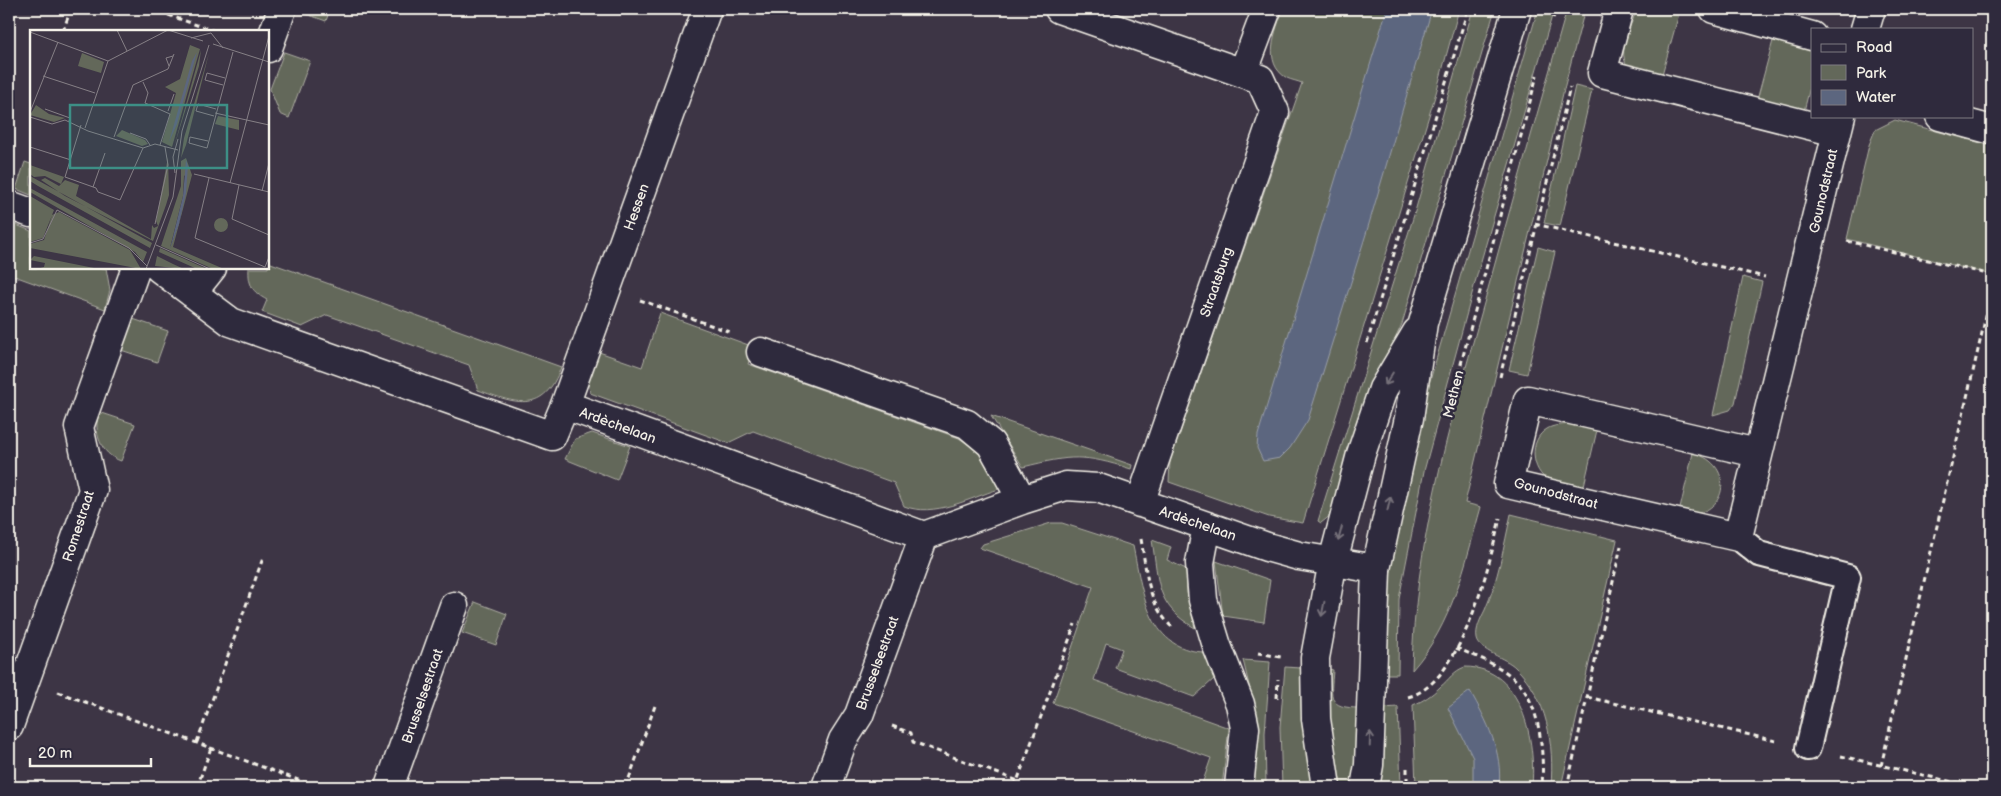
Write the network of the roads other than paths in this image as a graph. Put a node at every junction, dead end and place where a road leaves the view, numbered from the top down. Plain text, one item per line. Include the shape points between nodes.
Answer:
1 (282, 9) edge
2 (707, 9) edge
3 (1059, 9) edge
4 (1267, 9) edge
5 (1517, 9) edge
6 (1619, 9) edge
7 (1714, 9) edge
8 (1870, 9) edge
9 (1865, 28) edge
10 (1811, 36) edge
11 (269, 45) edge
12 (1243, 73) junction
13 (1811, 118) edge
14 (1811, 118) edge
15 (1947, 118) edge
16 (1839, 124) edge
17 (1992, 130) edge
18 (9, 205) edge
19 (30, 213) edge
20 (136, 269) edge
21 (160, 269) edge
22 (211, 269) edge
23 (192, 293) junction
24 (1423, 323) junction
25 (762, 352) road end
26 (565, 406) junction
27 (1757, 453) junction
28 (1022, 500) junction
29 (1140, 503) junction
30 (1207, 526) junction
31 (924, 536) junction
32 (1738, 537) junction
33 (1333, 561) junction
34 (1376, 569) junction
35 (454, 606) dead end
36 (18, 684) edge
37 (9, 726) edge
38 (1808, 748) dead end
39 (390, 787) edge
40 (826, 787) edge
41 (1239, 787) edge
42 (1326, 787) edge
43 (1365, 787) edge

1 - 11 street
2 - 26 street, Hessen
3 - 12 street, Straatsburg
4 - 12 street
5 - 24 street
6 - 14 street, Gounodstraat via 1602,73
7 - 10 street
8 - 9 street
12 - 29 street, Straatsburg via 1260,79 1276,112
13 - 16 street, Gounodstraat
15 - 17 street
16 - 27 street, Gounodstraat
18 - 19 street
20 - 36 street, Romestraat via 79,427 93,490
21 - 23 street, Ardèchelaan
22 - 23 street
23 - 26 street, Ardèchelaan via 231,322 552,436
24 -> 33 street via 1383,389 1361,454
34 -> 24 street via 1409,418
25 - 28 street via 967,424 991,444
26 - 31 street, Ardèchelaan
27 - 32 street, Gounodstraat
27 - 32 street, Gounodstraat via 1528,400 1508,484
28 - 29 street, Ardèchelaan via 1066,486 1083,486
28 - 31 street, Ardèchelaan
29 - 30 street, Ardèchelaan
30 - 33 street, Ardèchelaan via 1299,556
30 - 41 street via 1200,563 1203,600 1240,704 1245,728
31 - 40 street, Brusselsestraat via 858,715 843,740
32 - 38 lane, Gounodstraat via 1759,554 1848,577
33 - 34 street, Ardèchelaan
33 -> 42 street via 1315,658 1316,720
43 -> 34 street via 1369,765
35 - 39 street, Brusselsestraat
36 - 37 street, Romestraat

